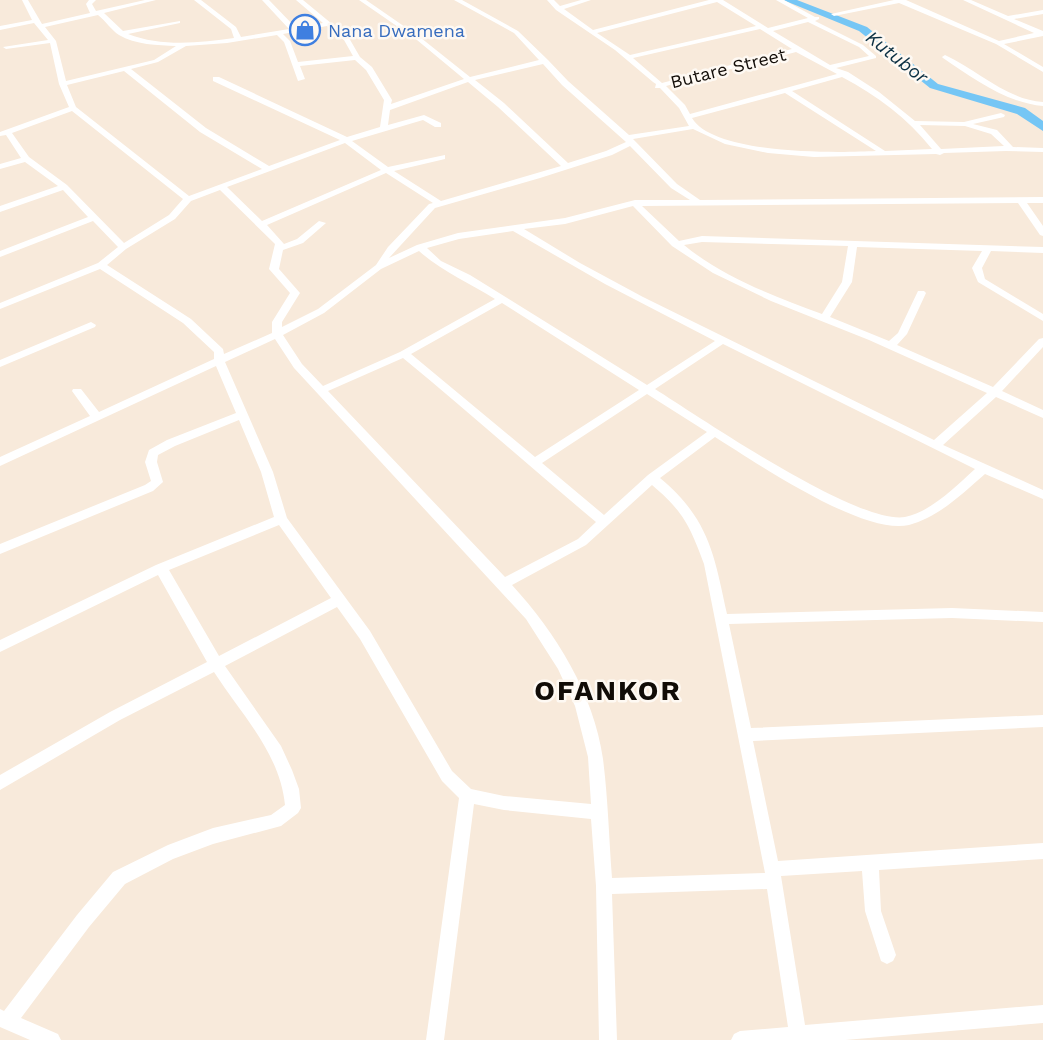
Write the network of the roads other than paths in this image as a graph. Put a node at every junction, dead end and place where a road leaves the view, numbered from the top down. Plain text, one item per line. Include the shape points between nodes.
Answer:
1 (25, 0) edge
2 (93, 0) edge
3 (153, 0) edge
4 (197, 0) edge
5 (265, 0) edge
6 (299, 0) edge
7 (362, 0) edge
8 (550, 0) edge
9 (589, 0) edge
10 (717, 0) edge
11 (779, 0) edge
12 (900, 0) edge
13 (978, 0) edge
14 (461, 1) edge
15 (967, 1) edge
16 (558, 9) junction
17 (1043, 12) edge
18 (97, 14) junction
19 (834, 14) dead end
20 (813, 19) junction
21 (1008, 19) junction
22 (178, 22) dead end
23 (39, 23) junction
24 (326, 24) junction
25 (0, 28) edge
26 (766, 28) junction
27 (294, 30) junction
28 (122, 33) junction
29 (278, 33) junction
30 (593, 33) junction
31 (1043, 34) edge
32 (238, 39) junction
33 (53, 41) junction
34 (187, 43) junction
35 (998, 43) junction
36 (6, 47) dead end
37 (797, 50) junction
38 (628, 57) junction
39 (945, 57) dead end
40 (357, 58) junction
41 (546, 61) junction
42 (298, 64) junction
43 (831, 68) junction
44 (127, 70) junction
45 (1043, 70) edge
46 (845, 74) junction
47 (216, 79) dead end
48 (300, 79) dead end
49 (467, 79) junction
50 (63, 84) junction
51 (658, 86) junction
52 (788, 91) junction
53 (1043, 104) edge
54 (73, 108) junction
55 (388, 108) junction
56 (1001, 115) dead end
57 (688, 117) junction
58 (916, 123) junction
59 (964, 124) junction
60 (438, 125) dead end
61 (694, 127) junction
62 (384, 128) junction
63 (4, 134) edge
64 (346, 140) junction
65 (629, 140) junction
66 (1012, 150) junction
67 (1043, 150) edge
68 (884, 153) junction
69 (940, 153) junction
70 (442, 157) dead end
71 (26, 159) junction
72 (566, 166) junction
73 (0, 167) edge
74 (268, 169) junction
75 (387, 170) junction
76 (674, 186) junction
77 (64, 187) junction
78 (222, 187) junction
79 (188, 199) junction
80 (1043, 200) edge
81 (656, 201) junction
82 (700, 202) junction
83 (1022, 202) junction
84 (439, 203) junction
85 (635, 203) junction
86 (0, 209) edge
87 (95, 217) junction
88 (322, 223) dead end
89 (262, 224) junction
90 (515, 228) junction
91 (1043, 233) edge
92 (675, 244) junction
93 (853, 244) junction
94 (123, 247) junction
95 (420, 247) junction
96 (281, 248) junction
97 (987, 250) junction
98 (1043, 250) edge
99 (0, 254) edge
100 (101, 265) junction
101 (378, 267) junction
102 (921, 293) dead end
103 (502, 299) junction
104 (0, 306) edge
105 (1043, 318) edge
106 (824, 319) junction
107 (91, 325) dead end
108 (277, 334) junction
109 (723, 341) junction
110 (1043, 341) edge
111 (890, 346) junction
112 (404, 354) junction
113 (219, 362) junction
114 (0, 364) edge
115 (322, 390) junction
116 (648, 390) junction
117 (77, 391) dead end
118 (994, 393) junction
119 (1043, 414) edge
120 (242, 415) junction
121 (99, 418) junction
122 (714, 432) junction
123 (936, 445) junction
124 (0, 462) edge
125 (533, 464) junction
126 (983, 469) junction
127 (652, 478) junction
128 (1043, 495) edge
129 (281, 519) junction
130 (605, 523) junction
131 (0, 549) edge
132 (161, 568) junction
133 (503, 584) junction
134 (339, 600) junction
135 (1043, 617) edge
136 (722, 619) junction
137 (0, 646) edge
138 (216, 663) junction
139 (1043, 721) edge
140 (746, 735) junction
141 (0, 783) edge
142 (467, 795) junction
143 (598, 812) junction
144 (1043, 851) edge
145 (870, 862) junction
146 (773, 875) junction
147 (604, 887) junction
148 (887, 955) dead end
149 (1043, 1014) edge
150 (4, 1019) edge
151 (798, 1035) junction
152 (52, 1040) edge
153 (435, 1040) edge
154 (608, 1040) edge
155 (740, 1040) edge

1 - 23 street
2 - 18 street via 89,4
3 - 18 street
4 - 32 street via 234,28
5 - 27 street
6 - 24 street
7 - 49 street via 402,25
8 - 16 street
9 - 16 street
10 - 26 street
10 - 30 street
11 - 20 street
12 - 19 street
12 - 35 street
13 - 15 street
14 - 41 street via 503,23
15 - 21 street
16 - 30 street
17 - 21 street
18 - 23 street
18 - 28 street
20 - 26 street
20 - 43 street via 874,57
21 - 31 street
22 - 28 street
23 - 25 street
23 - 33 street
24 - 27 street
24 - 40 street via 347,39
26 - 37 street
26 - 38 street
27 - 29 street
28 - 34 street via 142,40
29 - 32 street
29 - 42 street
30 - 38 street
31 - 35 street
32 - 34 street
33 - 36 street
33 - 50 street
34 - 44 street via 176,52
35 - 45 street
37 - 43 street
37 - 51 street, Butare Street
38 - 51 street
39 - 53 street via 1031,103
40 - 42 street
40 - 55 street via 388,100
41 - 49 street
41 - 65 street
42 - 48 street
43 - 46 street
44 - 50 street
44 - 74 street via 203,130
46 - 52 street
46 - 58 street via 894,102
47 - 64 street
49 - 55 street
49 - 72 street
50 - 54 street
51 - 57 street
52 - 57 street
52 - 68 street
54 - 63 street
54 - 79 street
55 - 62 street
56 - 59 street
57 - 61 street
58 - 59 street
58 - 69 street
59 - 66 street via 998,135
60 - 62 street via 424,117
61 - 65 street
61 - 68 street via 722,141 769,150
62 - 64 street
63 - 71 street
64 - 74 street
64 - 75 street
65 - 72 street
65 - 76 street
66 - 67 street
66 - 69 street
68 - 69 street
70 - 75 street
71 - 73 street
71 - 77 street
72 - 84 street
74 - 78 street
75 - 84 street
75 - 89 street
76 - 81 street
76 - 82 street
77 - 86 street
77 - 87 street
78 - 79 street
78 - 89 street
79 - 94 street via 172,217
80 - 83 street
81 - 82 street
81 - 85 street
82 - 83 street
83 - 91 street
84 - 101 street via 425,211
85 - 90 street
85 - 92 street
87 - 94 street
87 - 99 street
88 - 96 street via 300,242
89 - 96 street
90 - 95 street
90 - 109 street via 582,270
92 - 93 street via 702,239
92 - 106 street via 738,285
93 - 97 street
93 - 106 street via 847,282
94 - 100 street
95 - 101 street
95 - 103 street via 438,263
96 - 108 street via 274,269 295,293 277,322
97 - 98 street
97 - 105 street via 977,268 981,280
100 - 104 street
100 - 113 street via 214,342
101 - 108 street via 321,311
102 - 111 street via 902,334
103 - 112 street
103 - 116 street
106 - 111 street
107 - 114 street
108 - 113 street
108 - 115 street via 298,366
109 - 116 street
109 - 123 street
110 - 118 street
111 - 118 street
112 - 115 street
112 - 125 street via 471,406
113 - 120 street
113 - 121 street
115 - 133 street
116 - 122 street
116 - 125 street
117 - 121 street
118 - 119 street
118 - 123 street
120 - 129 street
120 - 131 street via 153,453 154,485
121 - 124 street
122 - 126 street via 822,494 890,522 923,515
122 - 127 street
123 - 126 street
125 - 130 street
126 - 128 street
127 - 130 street
127 - 136 street via 694,518
129 - 132 street
129 - 134 street
130 - 133 street via 550,561
132 - 137 street
132 - 138 street
133 - 143 street via 544,633 582,706 595,757
134 - 138 street
134 - 142 street via 365,635 447,776
135 - 136 street via 939,613
136 - 140 street
138 - 141 street
138 - 150 street via 279,759 293,808 275,821 213,836 119,878
139 - 140 street
140 - 146 street
142 - 143 street
142 - 153 street
143 - 147 street
144 - 145 street
145 - 146 street
145 - 148 street via 873,911
146 - 147 street
146 - 151 street
147 - 154 street
149 - 151 street
150 - 152 street
151 - 155 street

